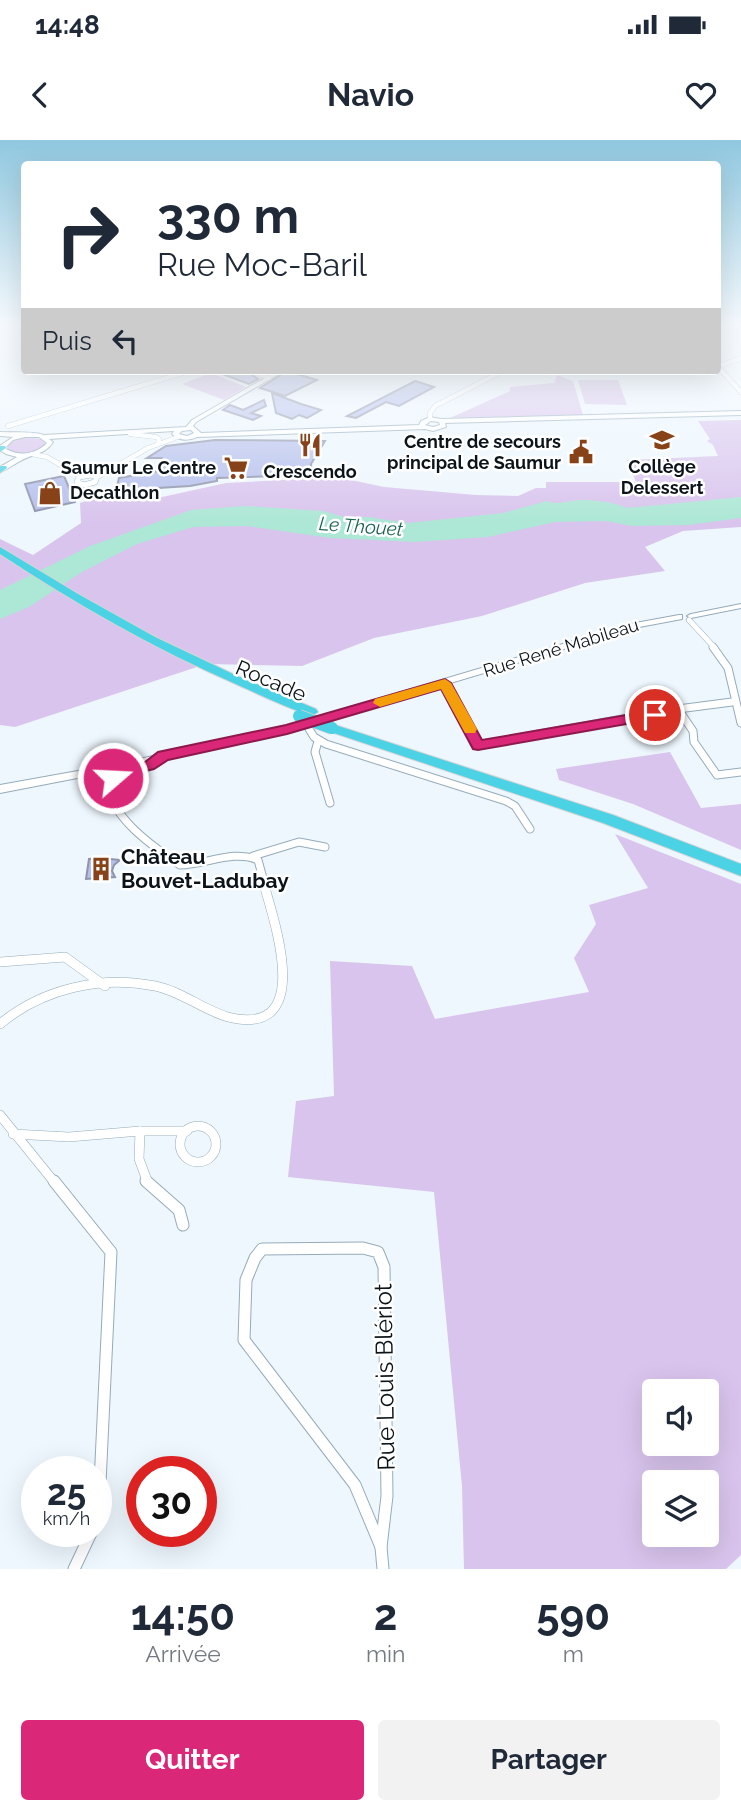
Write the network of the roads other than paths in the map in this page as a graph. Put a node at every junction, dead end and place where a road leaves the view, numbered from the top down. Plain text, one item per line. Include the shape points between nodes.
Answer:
1 (124, 391) edge
2 (246, 391) edge
3 (465, 391) edge
4 (741, 415) edge
5 (426, 423) junction
6 (8, 426) dead end
7 (188, 428) junction
8 (197, 432) junction
9 (178, 433) junction
10 (0, 434) edge
11 (131, 434) junction
12 (25, 435) junction
13 (44, 436) junction
14 (159, 443) junction
15 (49, 445) junction
16 (3, 447) edge
17 (28, 455) junction
18 (1, 469) edge
19 (81, 476) junction
20 (97, 478) junction
21 (0, 550) edge
22 (7, 562) edge
23 (741, 606) edge
24 (690, 618) junction
25 (445, 683) junction
26 (732, 702) junction
27 (678, 709) junction
28 (305, 717) junction
29 (741, 723) edge
30 (334, 724) junction
31 (318, 741) junction
32 (109, 772) junction
33 (741, 772) edge
34 (0, 789) edge
35 (330, 803) dead end
36 (530, 829) dead end
37 (325, 848) dead end
38 (253, 856) junction
39 (741, 860) edge
40 (741, 870) edge
41 (0, 962) edge
42 (105, 986) junction
43 (0, 1024) edge
44 (0, 1115) edge
45 (140, 1131) junction
46 (187, 1131) dead end
47 (13, 1134) junction
48 (183, 1225) dead end
49 (101, 1456) edge
50 (85, 1547) edge
51 (381, 1547) junction
52 (74, 1569) edge
53 (383, 1569) edge

1 - 6 street
2 - 7 main road
3 - 5 street via 435,406
4 - 5 main road
5 - 8 main road
7 - 8 main road
7 - 9 main road
8 - 9 main road via 188,438
9 - 11 main road
9 - 13 main road
9 - 14 street
10 - 12 main road
11 - 14 street via 156,437
11 - 15 main road via 71,438
12 - 13 main road
12 - 16 main road
13 - 15 main road
14 - 20 street
15 - 17 main road
16 - 17 main road
16 - 18 main road
17 - 18 main road
17 - 19 street via 45,456
19 - 20 street
19 - 20 street via 76,481 84,485
21 - 22 highway, Rocade
22 - 28 highway, Rocade via 194,670
23 - 24 main road
24 - 25 main road, Rue René Mabileau via 684,613 633,626
24 - 26 street via 725,660
25 - 27 street via 478,745
25 - 28 main road, Rue René Mabileau
26 - 27 street
26 - 29 street
27 - 33 street via 717,775
28 - 30 highway, Rocade, bridge
28 - 31 street
28 - 32 main road, Rue René Mabileau via 163,755 149,766
30 - 39 highway via 611,810
30 - 40 highway, Rocade
31 - 35 street via 315,752
31 - 36 street via 506,802 522,814
32 - 34 main road, Rue René Mabileau
32 - 38 street via 104,787 122,817 180,864
37 - 38 street via 309,842
38 - 42 street via 258,860 283,970 282,996 276,1007 255,1020 237,1020 159,987
41 - 42 street via 65,957
42 - 43 street via 43,996 21,1006
44 - 47 street
45 - 46 street
45 - 47 street via 69,1137
45 - 48 street via 138,1160 144,1178 153,1191 179,1210
47 - 49 street via 111,1252
50 - 52 street
51 - 51 street, Rue Louis Blériot via 387,1496 384,1267 378,1252 363,1248 261,1249 252,1258 247,1275 244,1340 355,1485
51 - 53 street

